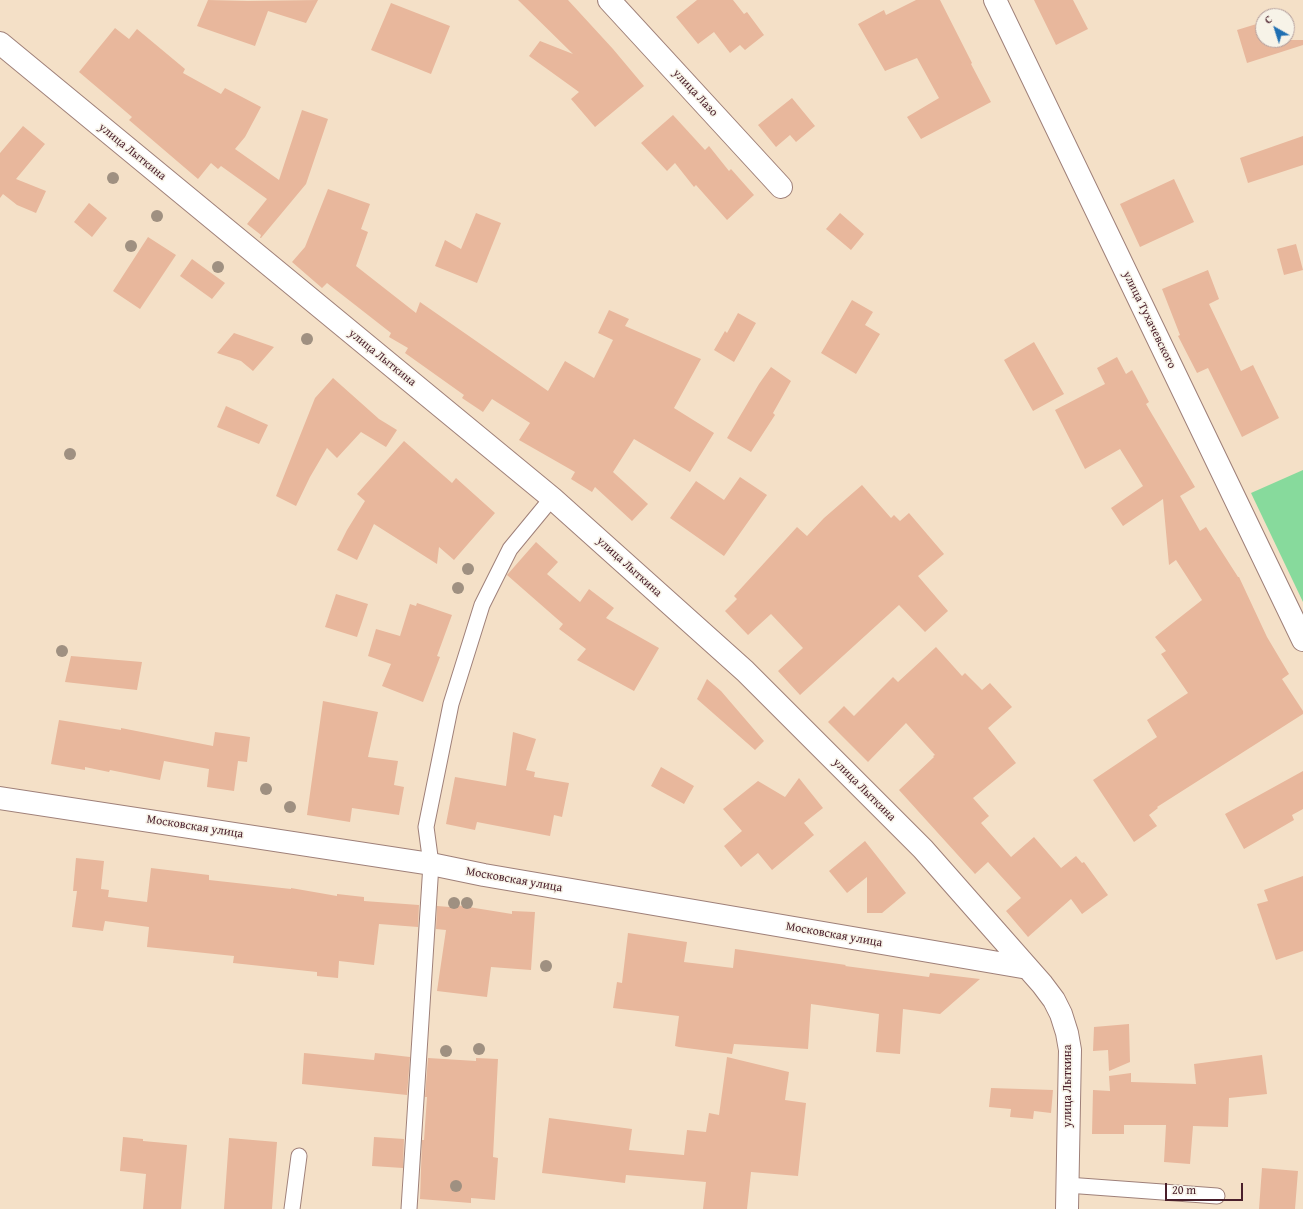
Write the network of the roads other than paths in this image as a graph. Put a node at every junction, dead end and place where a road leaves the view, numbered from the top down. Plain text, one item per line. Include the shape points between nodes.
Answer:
1 (608, 0) edge
2 (995, 0) edge
3 (0, 44) edge
4 (781, 187) dead end
5 (552, 498) junction
6 (1303, 640) edge
7 (0, 798) edge
8 (431, 864) junction
9 (1028, 968) junction
10 (299, 1156) dead end
11 (1068, 1185) junction
12 (1217, 1196) dead end
13 (292, 1209) edge
14 (409, 1209) edge
15 (1067, 1209) edge

1 - 4 street, улица Лазо
2 - 6 street, улица Тухачевского
3 - 5 street, улица Лыткина
5 - 8 lane via 510,549 482,605 451,704 426,827
5 - 9 street, улица Лыткина via 745,671 924,849
7 - 8 street, Московская улица
8 - 9 street, Московская улица
8 - 14 lane
9 - 11 street, улица Лыткина via 1054,1000 1067,1033 1070,1050
10 - 13 lane
11 - 12 lane
11 - 15 street, улица Лыткина

